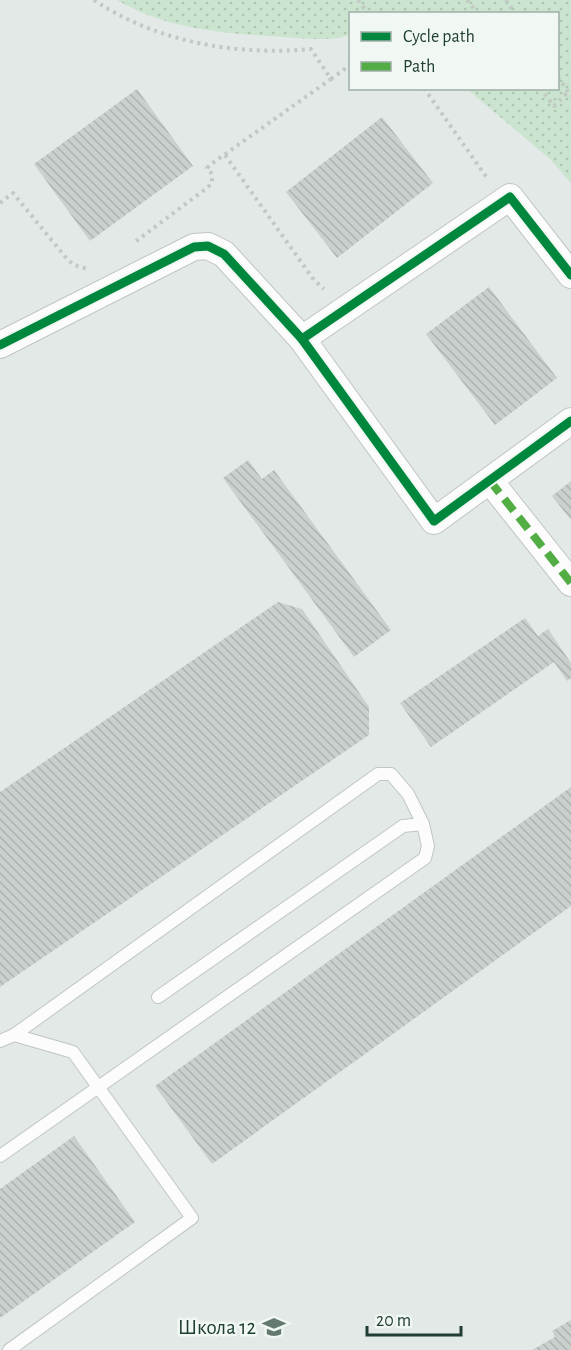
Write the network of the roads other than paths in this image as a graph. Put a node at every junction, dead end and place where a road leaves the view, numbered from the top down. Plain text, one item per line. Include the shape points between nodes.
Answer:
1 (571, 276) edge
2 (302, 339) junction
3 (0, 345) edge
4 (571, 421) edge
5 (490, 481) junction
6 (571, 583) edge
7 (423, 824) junction
8 (158, 997) dead end
9 (14, 1035) junction
10 (0, 1041) edge
11 (98, 1088) junction
12 (0, 1156) edge
13 (9, 1350) edge

1 - 2 street via 510,197
2 - 3 street via 224,254 208,246 194,247
2 - 5 street via 434,521
4 - 5 street
5 - 6 street
7 - 8 lane via 403,826
7 - 9 lane via 408,794 392,774 378,774
7 - 11 lane via 428,846 425,858
9 - 10 lane
9 - 11 lane via 73,1052
11 - 12 lane
11 - 13 lane via 192,1218

